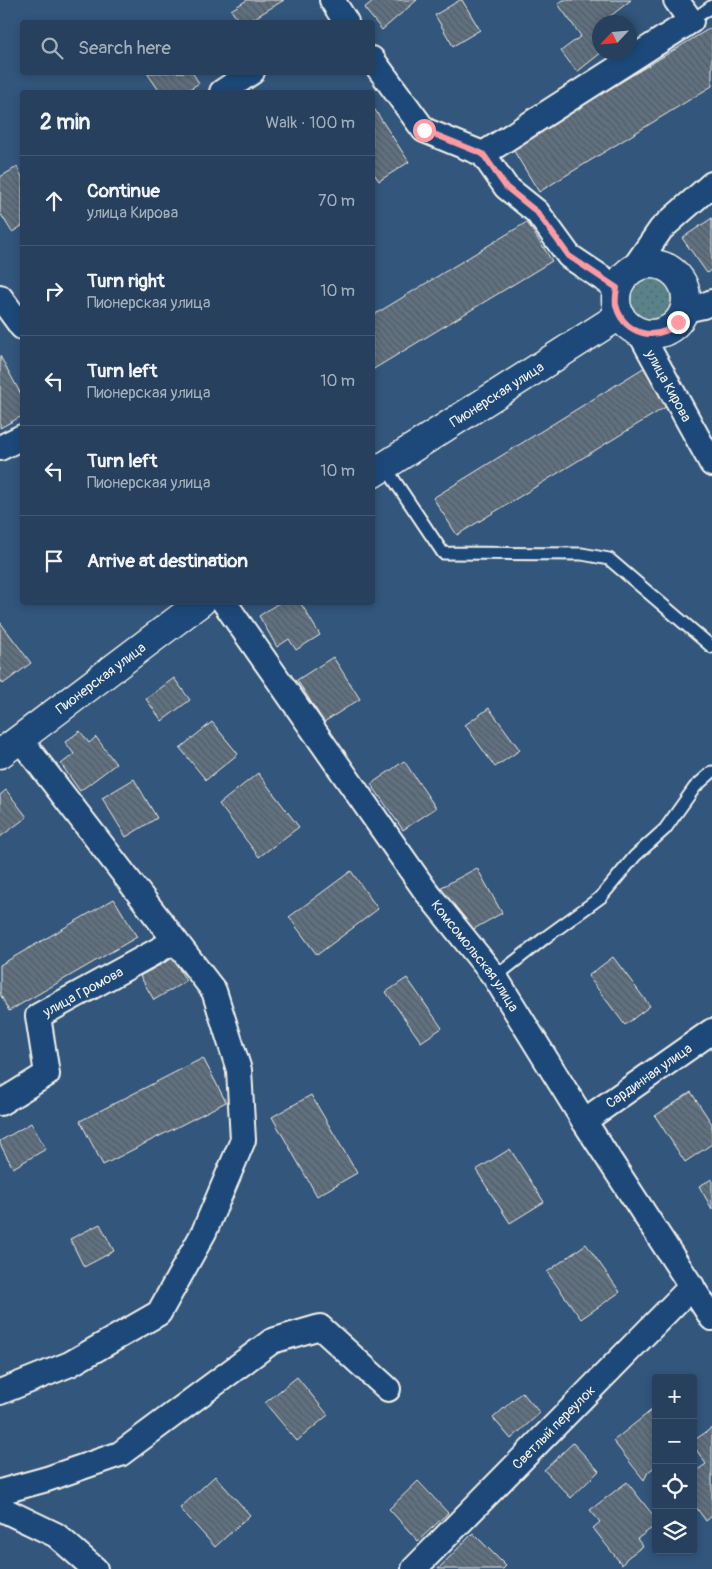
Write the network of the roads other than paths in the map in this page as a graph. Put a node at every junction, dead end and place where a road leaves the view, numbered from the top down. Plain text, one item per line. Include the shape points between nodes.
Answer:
1 (676, 0) edge
2 (712, 6) edge
3 (691, 21) junction
4 (375, 63) edge
5 (248, 75) edge
6 (225, 90) edge
7 (483, 154) junction
8 (712, 184) edge
9 (634, 268) junction
10 (617, 288) junction
11 (0, 296) edge
12 (712, 302) edge
13 (685, 310) junction
14 (619, 316) junction
15 (20, 324) edge
16 (640, 333) junction
17 (20, 437) edge
18 (0, 448) edge
19 (712, 464) edge
20 (378, 469) edge
21 (196, 605) edge
22 (226, 605) edge
23 (712, 646) edge
24 (10, 746) edge
25 (712, 772) edge
26 (174, 941) junction
27 (495, 978) junction
28 (712, 1031) edge
29 (0, 1103) edge
30 (584, 1121) junction
31 (692, 1286) junction
32 (712, 1318) edge
33 (388, 1389) dead end
34 (0, 1392) edge
35 (0, 1492) edge
36 (0, 1508) edge
37 (95, 1569) edge
38 (414, 1569) edge

1 - 3 street
2 - 3 lane
3 - 7 street
4 - 7 street via 424,130
5 - 6 street
7 - 10 street via 506,187 537,212 569,256
8 - 9 street via 661,229
9 - 10 street
9 - 13 street via 647,264 661,265 674,272 686,296
10 - 14 street via 615,302
11 - 15 street
12 - 13 street
13 - 16 street via 667,331 654,335
14 - 16 street via 628,327
14 - 20 street, Пионерская улица
16 - 19 street, улица Кирова
17 - 18 street
20 - 23 lane via 444,553 582,554 609,559
21 - 24 street, Пионерская улица
22 - 27 street, Комсомольская улица via 425,890
24 - 26 street
25 - 27 lane via 695,787 665,829 635,856 601,897
26 - 29 street, улица Громова via 38,1016 47,1074
26 - 34 street via 214,991 239,1070 243,1140 204,1232 159,1313 70,1364
27 - 30 street, Комсомольская улица
28 - 30 street, Сардинная улица
30 - 31 street, Комсомольская улица
31 - 32 street, Комсомольская улица
31 - 38 street, Светлый переулок
33 - 35 street via 320,1327 272,1341 120,1454
36 - 37 street via 56,1536

